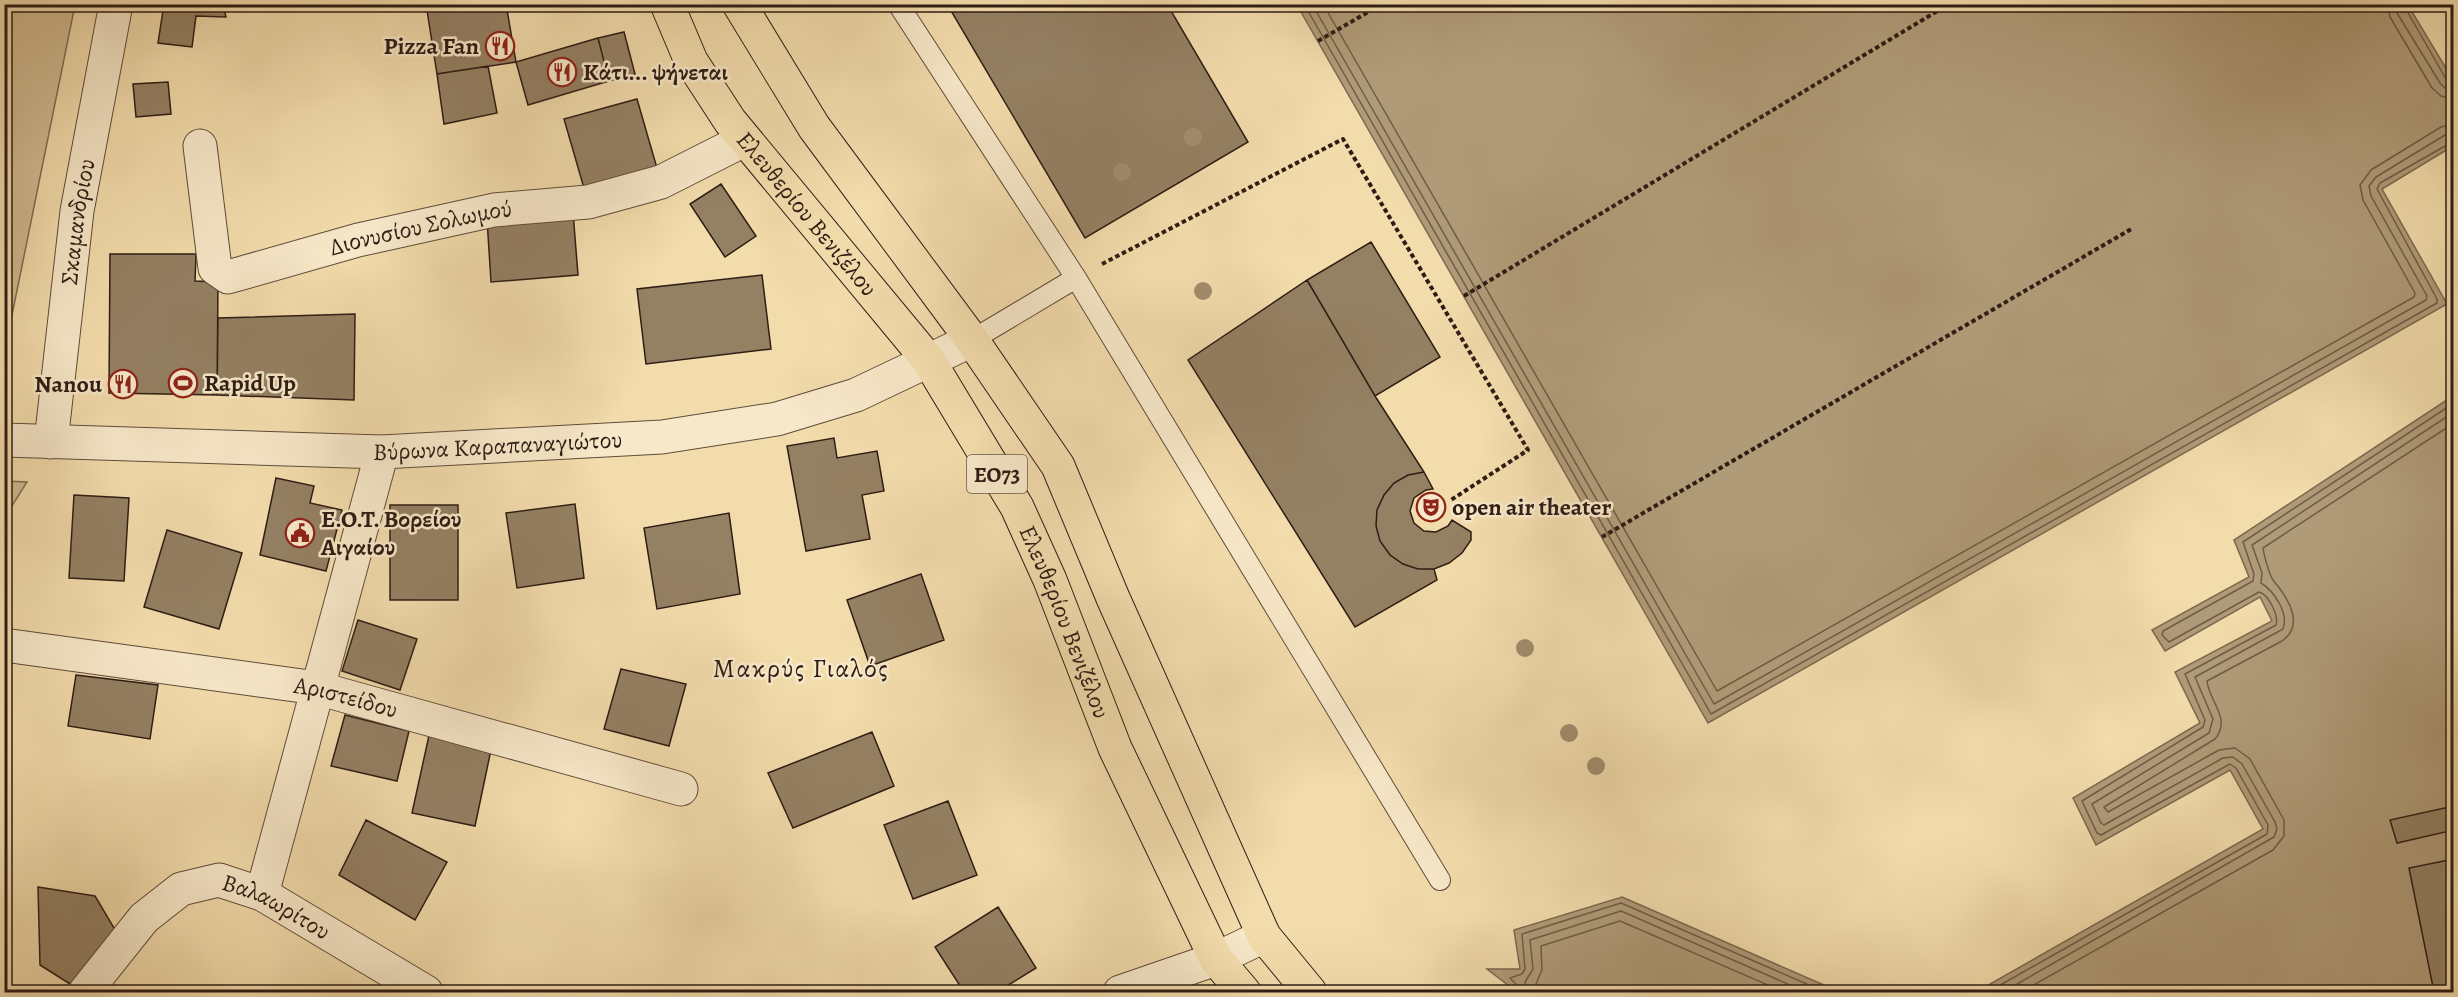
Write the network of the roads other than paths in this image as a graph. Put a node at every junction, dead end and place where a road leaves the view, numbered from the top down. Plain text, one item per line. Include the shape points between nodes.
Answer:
1 (116, 4) edge
2 (667, 4) edge
3 (739, 4) edge
4 (898, 4) edge
5 (744, 140) junction
6 (200, 146) dead end
7 (1076, 278) junction
8 (972, 340) junction
9 (929, 361) junction
10 (4, 440) edge
11 (51, 442) junction
12 (382, 452) junction
13 (4, 645) edge
14 (317, 687) junction
15 (681, 789) dead end
16 (1440, 880) dead end
17 (262, 894) junction
18 (1264, 936) junction
19 (1216, 959) junction
20 (86, 993) edge
21 (426, 993) edge
22 (1120, 993) edge
23 (1244, 993) edge
24 (1310, 993) edge

1 - 11 street, Σκαμανδρίου via 77,210
2 - 5 main road, Ελευθερίου Βενιζέλου / ΕΟ73 via 691,61
3 - 8 main road, ΕΟ73 via 814,127
4 - 7 lane
5 - 6 street, Διονυσίου Σολωμού via 661,182 588,202 463,216 358,240 228,277 215,268
5 - 9 main road, Ελευθερίου Βενιζέλου / ΕΟ73
7 - 8 lane
7 - 16 lane
8 - 9 street, Βύρωνα Καραπαναγιώτου
8 - 18 main road, ΕΟ73 via 1058,466
9 - 12 street, Βύρωνα Καραπαναγιώτου via 856,395 777,419 662,436
9 - 19 main road, Ελευθερίου Βενιζέλου / ΕΟ73 via 1017,507 1050,580 1115,748
10 - 11 street, Βύρωνα Καραπαναγιώτου
11 - 12 street, Βύρωνα Καραπαναγιώτου
12 - 14 street
13 - 14 street, Αριστείδου
14 - 15 street, Αριστείδου
14 - 17 street
17 - 20 street, Βαλαωρίτου via 219,880 181,889 144,918
17 - 21 street, Βαλαωρίτου
18 - 19 street
18 - 24 main road, ΕΟ73
19 - 22 street
19 - 23 main road, Ελευθερίου Βενιζέλου / ΕΟ73

